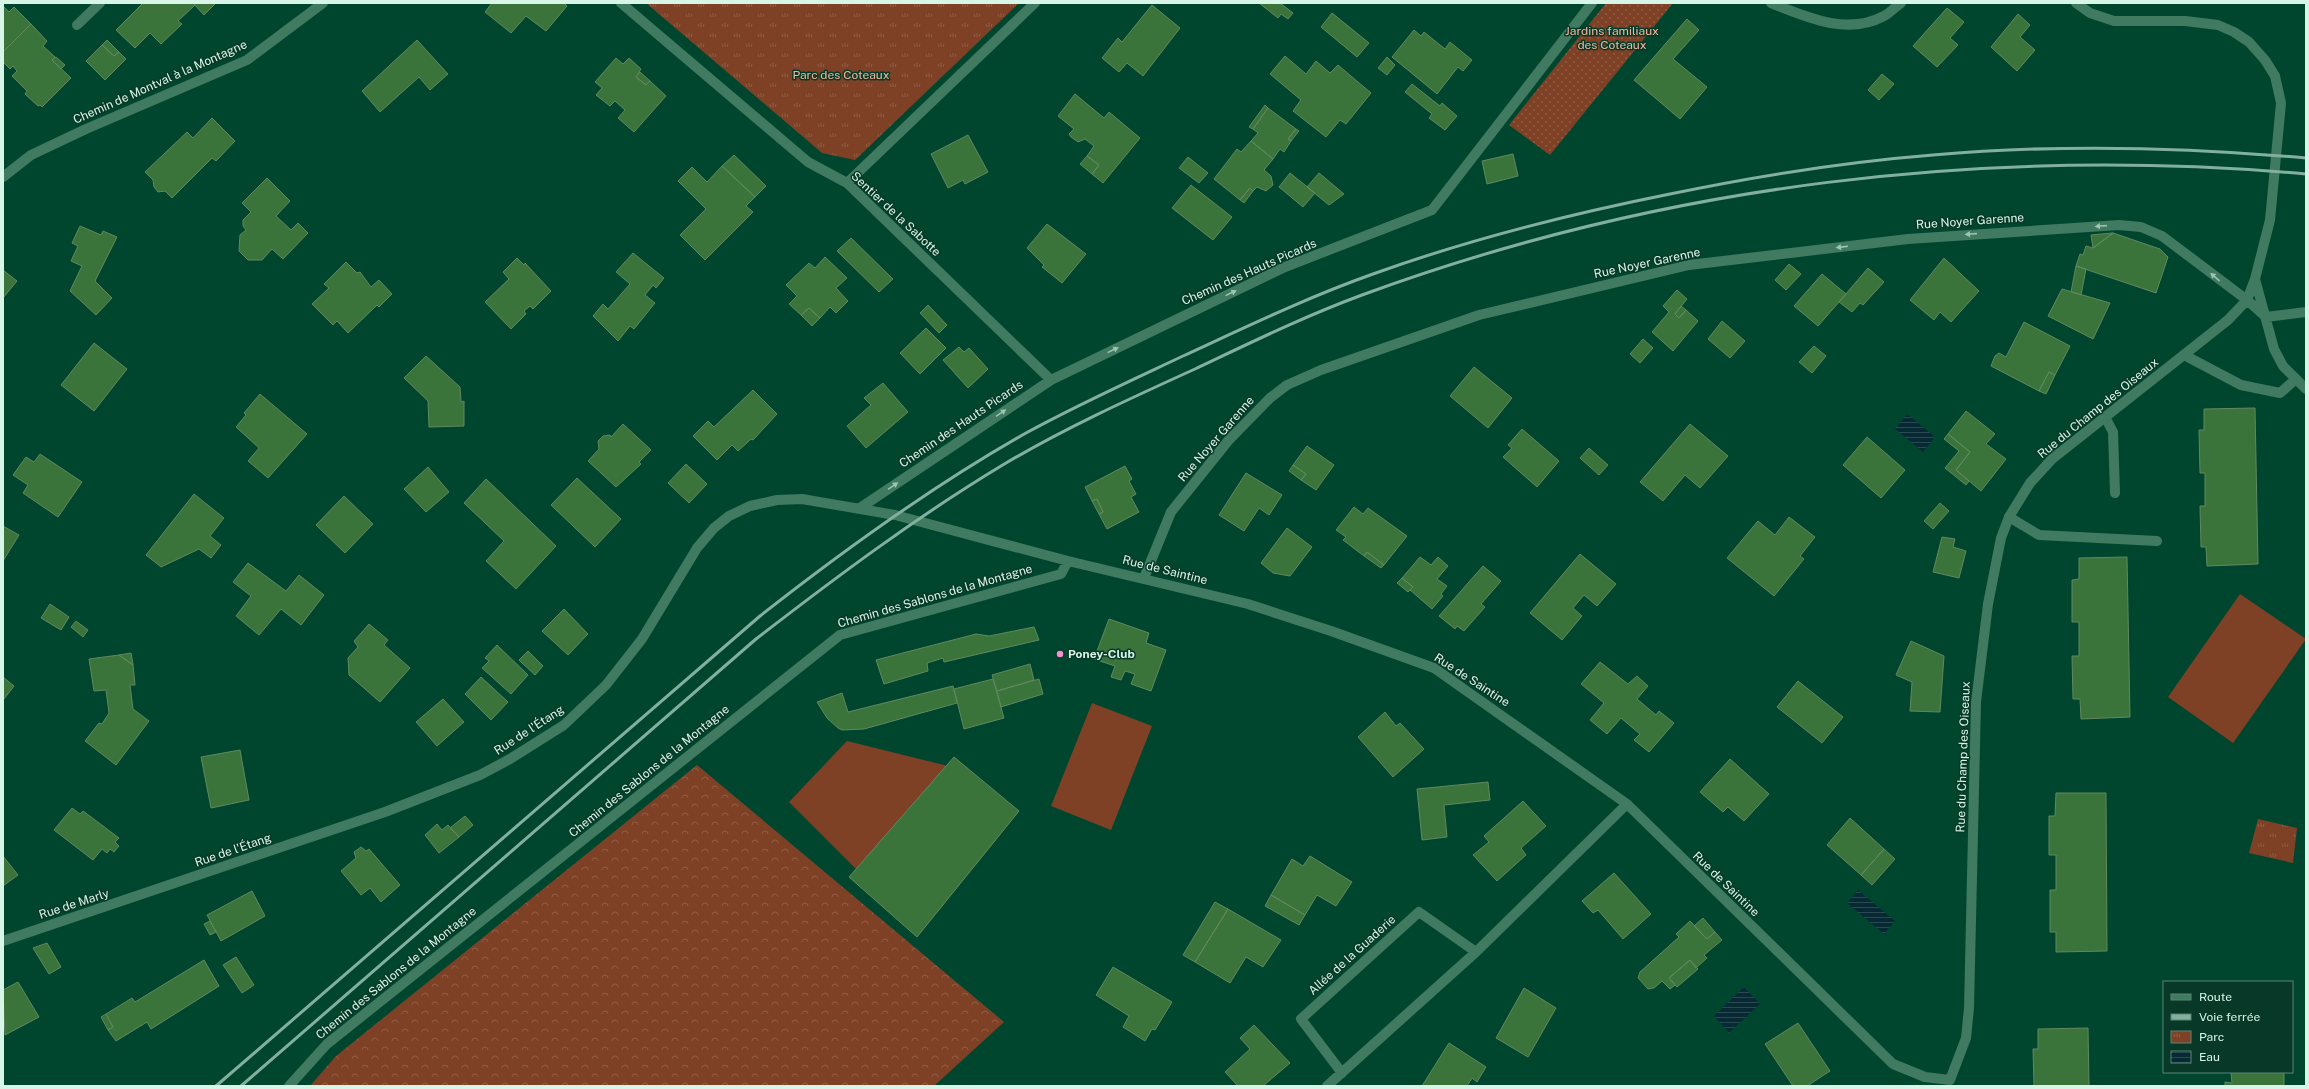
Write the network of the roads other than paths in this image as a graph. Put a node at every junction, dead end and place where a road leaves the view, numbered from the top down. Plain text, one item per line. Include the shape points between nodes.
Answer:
1 (100, 3) edge
2 (323, 3) edge
3 (621, 3) edge
4 (1035, 3) edge
5 (1592, 3) edge
6 (1771, 3) edge
7 (1901, 3) edge
8 (2076, 3) edge
9 (76, 25) dead end
10 (3, 177) edge
11 (847, 183) junction
12 (2255, 279) junction
13 (2247, 300) junction
14 (2306, 312) edge
15 (2266, 317) junction
16 (2184, 355) junction
17 (2296, 379) junction
18 (1051, 380) junction
19 (2306, 389) edge
20 (2105, 417) junction
21 (2115, 493) dead end
22 (860, 508) junction
23 (2009, 517) junction
24 (2157, 541) dead end
25 (1068, 561) junction
26 (1144, 578) junction
27 (1627, 804) junction
28 (154, 891) joint
29 (3, 941) edge
30 (1476, 952) junction
31 (1342, 1073) junction
32 (1951, 1083) edge
33 (289, 1086) edge
34 (1327, 1086) edge

1 - 9 street
2 - 10 street, Chemin de Montval à la Montagne via 247,60 31,155
3 - 11 street, Sentier de la Sabotte via 808,162
4 - 11 street
18 -> 5 street, Chemin des Hauts Picards via 1285,267 1432,210
6 - 7 street via 1815,20 1854,24 1884,16
8 - 12 street, Rue du Champ des Oiseaux via 2090,13 2114,21 2210,23 2234,32 2255,48 2272,71 2280,93 2280,122 2270,220
11 - 18 street, Sentier de la Sabotte
12 - 13 street, Rue du Champ des Oiseaux
12 - 15 street
13 - 15 street, Rue Noyer Garenne
13 - 16 street, Rue du Champ des Oiseaux via 2228,320
13 -> 26 street, Rue Noyer Garenne via 2162,236 2141,227 2119,225 1908,238 1689,265 1479,315 1322,370 1287,386 1270,398 1228,441 1171,512
14 - 15 street
15 - 17 street via 2274,349 2283,366
16 - 17 street via 2241,386 2280,393
16 - 20 street, Rue du Champ des Oiseaux
17 - 19 street
22 -> 18 street, Chemin des Hauts Picards
20 - 21 street via 2113,432
20 - 23 street, Rue du Champ des Oiseaux via 2052,459 2030,483
22 - 25 street, Rue de Saintine
22 - 28 street, Rue de l'Étang via 802,499 776,500 750,506 729,516 714,528 697,548 642,640 606,686 564,725 510,759 473,777 385,812
23 - 24 street via 2039,535
23 - 32 street, Rue du Champ des Oiseaux via 1988,604 1976,702 1969,1008 1966,1038
25 - 26 street, Rue de Saintine
25 - 33 street, Chemin des Sablons de la Montagne via 1061,574 840,635 333,1039
26 - 27 street, Rue de Saintine via 1248,604 1434,668
27 - 30 street
27 - 32 street, Rue de Saintine via 1893,1064 1925,1077
28 - 29 street, Rue de Marly
30 - 31 street
30 - 31 street, Allée de la Guaderie via 1419,912 1302,1019
31 - 34 street

